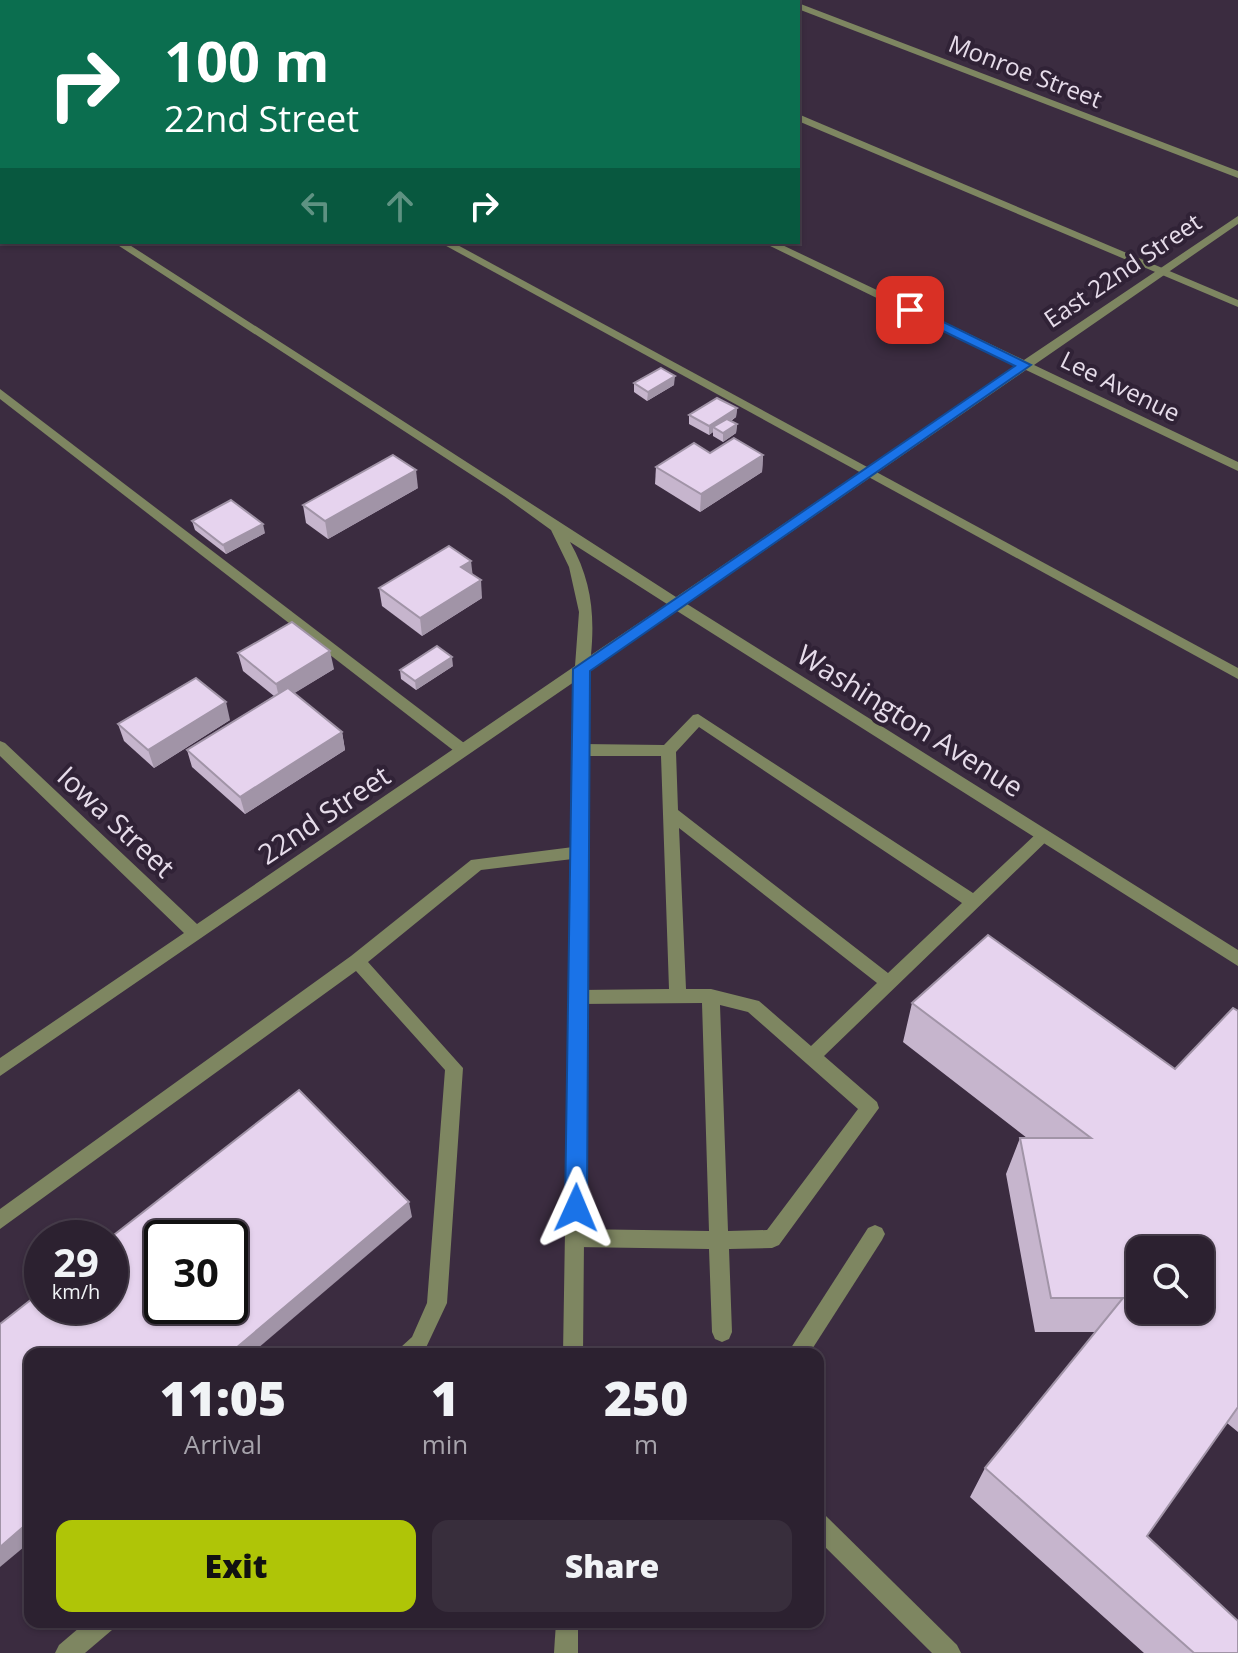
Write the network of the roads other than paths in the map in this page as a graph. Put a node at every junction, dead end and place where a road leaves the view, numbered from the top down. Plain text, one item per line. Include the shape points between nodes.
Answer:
1 (800, 7) edge
2 (800, 118) edge
3 (1238, 175) edge
4 (1238, 219) edge
5 (121, 244) edge
6 (448, 244) edge
7 (771, 244) edge
8 (1161, 271) junction
9 (1238, 304) edge
10 (1025, 365) junction
11 (0, 393) edge
12 (1238, 467) edge
13 (869, 472) junction
14 (555, 526) junction
15 (677, 604) junction
16 (582, 669) junction
17 (1238, 674) edge
18 (0, 747) edge
19 (463, 750) junction
20 (583, 750) junction
21 (668, 751) junction
22 (671, 813) junction
23 (1044, 836) junction
24 (581, 852) junction
25 (973, 902) junction
26 (196, 934) junction
27 (1238, 959) edge
28 (357, 961) junction
29 (889, 983) junction
30 (678, 996) junction
31 (711, 996) junction
32 (579, 997) junction
33 (812, 1056) junction
34 (0, 1068) edge
35 (0, 1220) edge
36 (875, 1234) dead end
37 (576, 1238) junction
38 (719, 1240) junction
39 (722, 1332) dead end
40 (415, 1348) edge
41 (573, 1348) edge
42 (801, 1348) edge
43 (824, 1530) edge
44 (97, 1628) edge
45 (567, 1628) edge
46 (67, 1653) edge
47 (566, 1653) edge
48 (949, 1653) edge

1 - 3 street, Monroe Street
2 - 8 street
4 - 8 street, East 22nd Street
5 - 14 street, Washington Avenue
6 - 13 street
7 - 10 street, Lee Avenue
8 - 9 street
8 - 10 street, East 22nd Street
10 - 12 street, Lee Avenue
10 - 13 street, East 22nd Street
11 - 19 street
13 - 15 street, East 22nd Street
13 - 17 street
14 - 15 street, Washington Avenue
14 - 16 street via 587,597
15 - 16 street, 22nd Street
15 - 23 street, Washington Avenue
16 - 19 street, 22nd Street
16 - 20 street
18 - 26 street, Iowa Street
19 - 26 street, 22nd Street
20 - 21 street
20 - 24 street
21 - 22 street
21 - 25 street via 698,719
22 - 29 street
22 - 30 street
23 - 25 street
23 - 27 street, Washington Avenue
24 - 28 street via 477,864
24 - 32 street
25 - 29 street
26 - 34 street, 22nd Street
28 - 35 street
28 - 40 street via 454,1068 437,1303
29 - 33 street
30 - 31 street
30 - 32 street
31 - 33 street via 753,1006
31 - 38 street
32 - 37 street
33 - 38 street via 870,1108 772,1239
36 - 42 street
37 - 38 street
37 - 41 street
38 - 39 street
43 - 48 street
44 - 46 street
45 - 47 street

